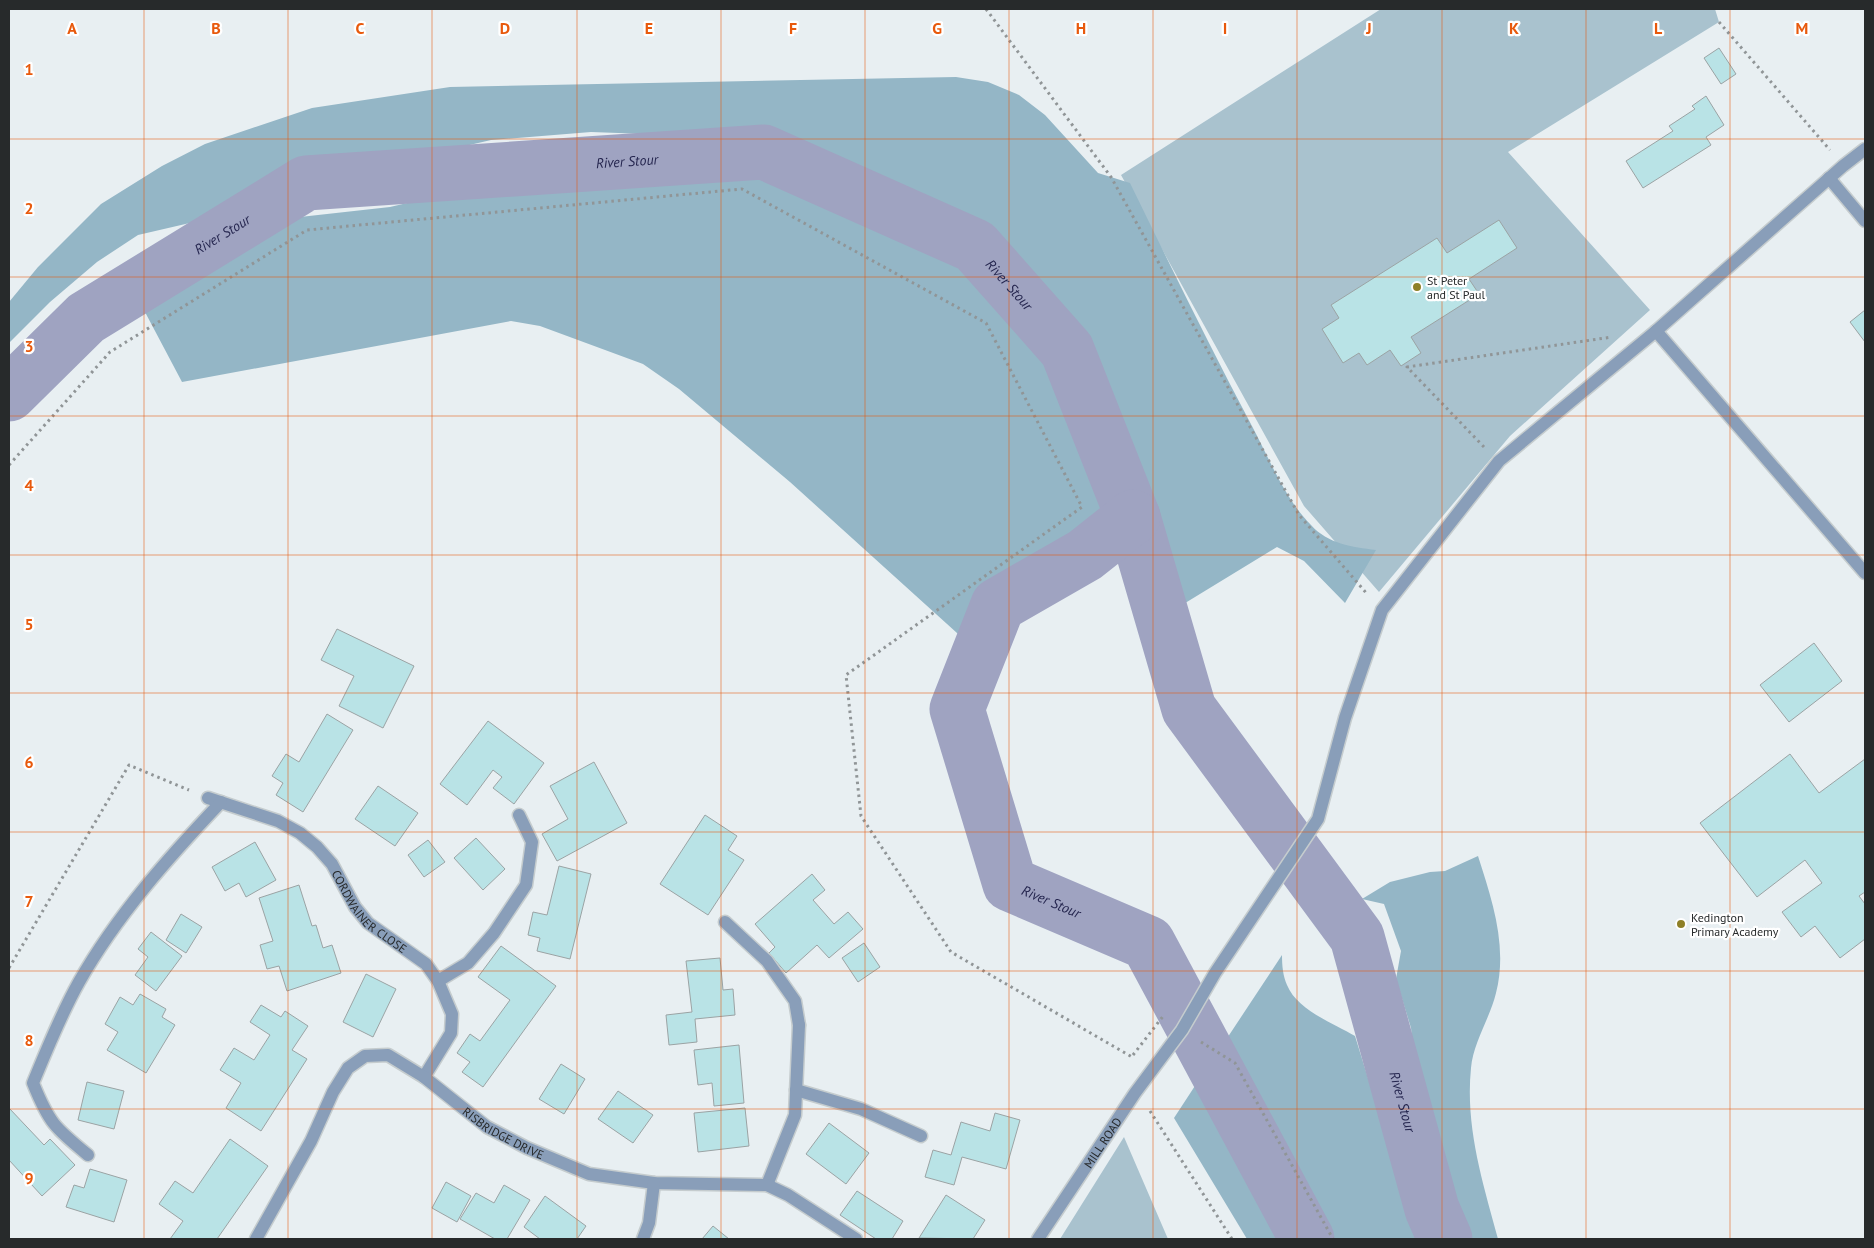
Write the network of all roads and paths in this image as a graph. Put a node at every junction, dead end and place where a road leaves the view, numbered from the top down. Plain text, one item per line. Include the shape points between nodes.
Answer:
1 (986, 9) edge
2 (1719, 22) dead end
3 (1865, 149) edge
4 (1844, 166) junction
5 (1829, 178) junction
6 (1865, 221) edge
7 (1656, 331) junction
8 (1618, 336) dead end
9 (1499, 461) junction
10 (9, 465) edge
11 (1865, 573) edge
12 (1382, 610) junction
13 (208, 798) joint
14 (221, 802) junction
15 (519, 815) dead end
16 (725, 922) dead end
17 (9, 968) edge
18 (438, 981) junction
19 (1161, 1017) dead end
20 (1182, 1030) junction
21 (1136, 1050) dead end
22 (1132, 1057) dead end
23 (424, 1077) junction
24 (796, 1090) junction
25 (1135, 1093) junction
26 (921, 1136) dead end
27 (88, 1155) dead end
28 (654, 1183) junction
29 (767, 1185) junction
30 (256, 1239) edge
31 (643, 1239) edge
32 (856, 1239) edge
33 (1038, 1239) edge
34 (1232, 1239) edge
35 (1334, 1239) edge

1 - 12 path via 1111,177 1299,515
2 - 4 path
3 - 4 street
4 - 5 street
5 - 6 street
5 - 7 street
7 - 9 street
7 - 11 street
8 - 9 path via 1407,367
9 - 12 street
10 - 22 path via 110,352 307,230 742,189 986,323 1082,507 846,675 861,816 951,952
12 - 20 street, MILL ROAD via 1345,718 1318,819 1215,973
13 - 14 street, CORDWAINER CLOSE
13 - 17 path via 129,765
14 - 18 street, CORDWAINER CLOSE via 278,821 317,847 332,864 354,907 368,923 426,964
14 - 27 street via 170,856 114,929 80,982 33,1083 45,1114 58,1130
15 - 18 street via 532,842 526,884 494,933 468,963
16 - 24 street via 767,961 795,1000 799,1025
18 - 23 street, CORDWAINER CLOSE via 452,1014 451,1033
19 - 21 path
20 - 25 street, MILL ROAD
20 - 35 path via 1235,1064
23 - 28 street, RISBRIDGE DRIVE via 487,1127 527,1148 589,1174
23 - 30 street, RISBRIDGE DRIVE via 388,1055 365,1056 348,1068
24 - 26 street via 861,1109
24 - 29 street via 795,1115
25 - 33 street, MILL ROAD
25 - 34 path via 1148,1108
28 - 29 street, RISBRIDGE DRIVE
28 - 31 street via 649,1223
29 - 32 street, RISBRIDGE DRIVE

